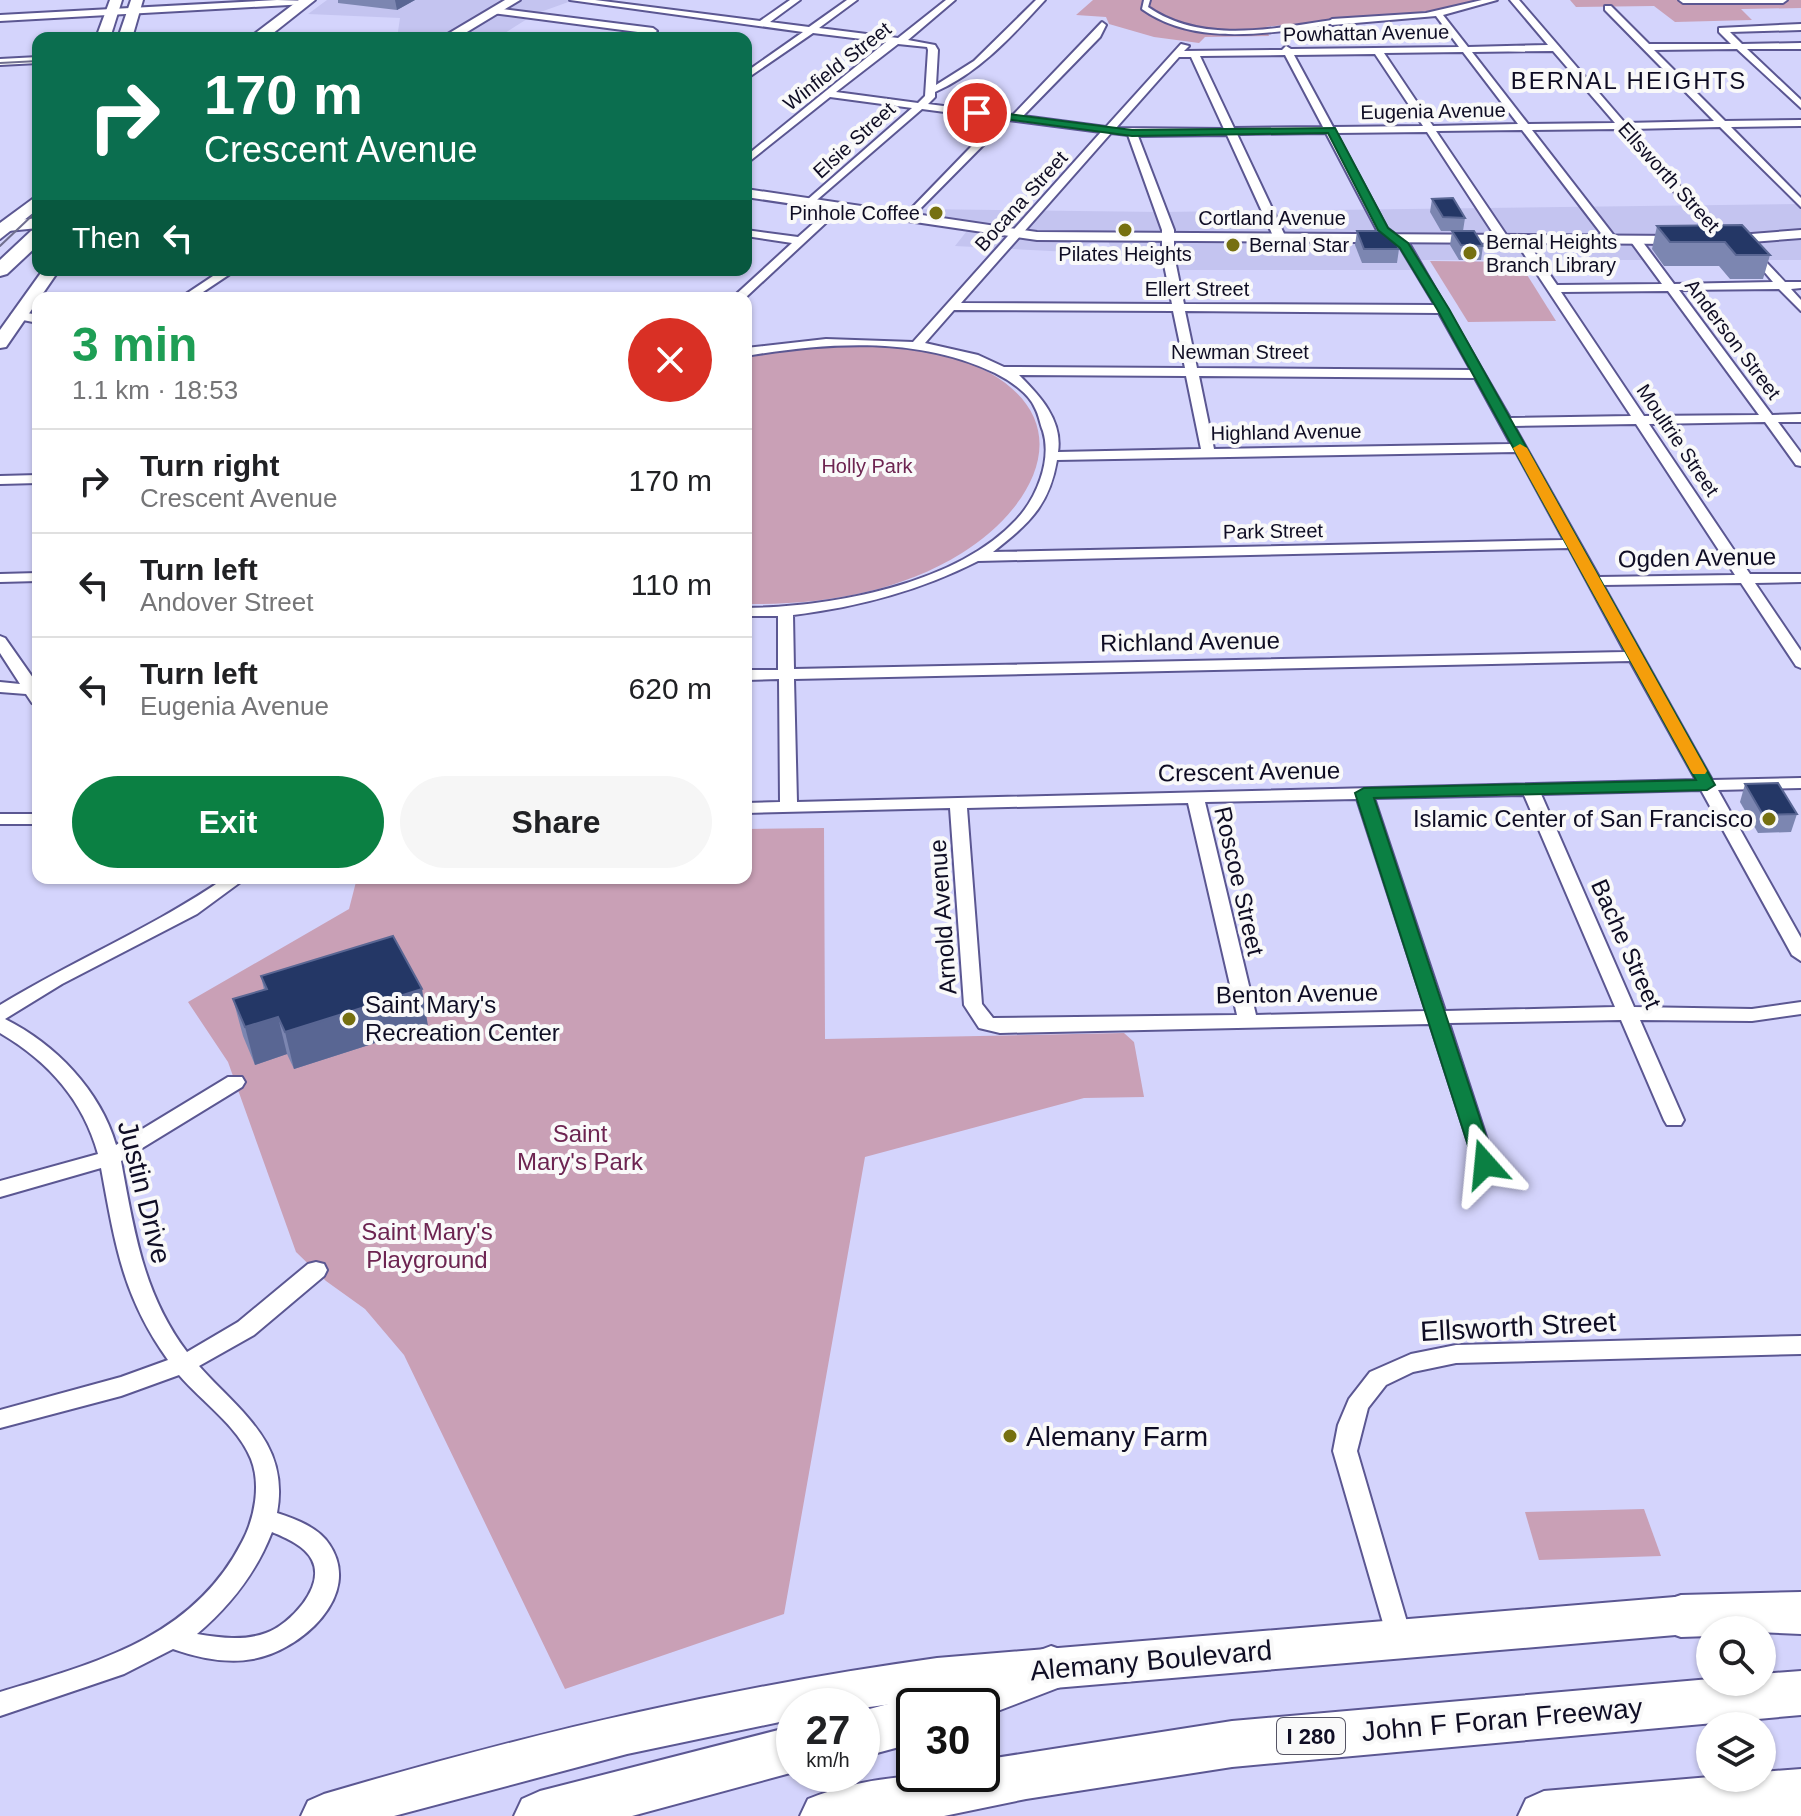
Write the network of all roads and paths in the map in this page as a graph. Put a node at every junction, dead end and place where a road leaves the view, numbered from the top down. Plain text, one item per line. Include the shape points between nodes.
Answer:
1 (327, 0) edge
2 (514, 0) edge
3 (574, 0) edge
4 (699, 0) edge
5 (796, 0) edge
6 (853, 0) edge
7 (951, 0) edge
8 (1041, 0) edge
9 (1147, 0) edge
10 (1493, 0) edge
11 (1514, 0) edge
12 (1683, 0) edge
13 (1783, 0) edge
14 (307, 1) edge
15 (135, 5) edge
16 (114, 6) edge
17 (1608, 8) dead end
18 (495, 11) junction
19 (679, 13) junction
20 (1439, 15) junction
21 (0, 18) edge
22 (1799, 21) edge
23 (1332, 22) joint
24 (763, 23) junction
25 (1102, 25) dead end
26 (810, 29) junction
27 (653, 31) joint
28 (105, 32) edge
29 (127, 32) edge
30 (265, 32) edge
31 (284, 32) edge
32 (458, 32) edge
33 (902, 40) junction
34 (1801, 44) edge
35 (1647, 47) junction
36 (1739, 47) junction
37 (1555, 48) junction
38 (1180, 50) joint
39 (1466, 50) junction
40 (1287, 51) junction
41 (1378, 51) junction
42 (1194, 54) junction
43 (758, 57) dead end
44 (770, 58) junction
45 (32, 60) edge
46 (0, 62) edge
47 (752, 72) edge
48 (931, 90) junction
49 (829, 94) junction
50 (921, 105) junction
51 (1801, 105) edge
52 (1011, 117) junction
53 (1801, 123) edge
54 (1724, 124) junction
55 (1623, 126) junction
56 (1525, 127) junction
57 (1110, 129) junction
58 (1429, 129) junction
59 (1331, 130) junction
60 (1232, 132) junction
61 (1132, 133) junction
62 (752, 156) edge
63 (752, 194) edge
64 (811, 202) junction
65 (1801, 204) edge
66 (32, 205) edge
67 (839, 206) junction
68 (909, 217) junction
69 (32, 226) edge
70 (3, 228) edge
71 (1016, 233) junction
72 (752, 234) edge
73 (1801, 234) edge
74 (1165, 237) junction
75 (1280, 238) junction
76 (1395, 238) junction
77 (1503, 239) junction
78 (1520, 239) junction
79 (1611, 239) junction
80 (1635, 239) junction
81 (1732, 240) junction
82 (32, 241) edge
83 (801, 241) junction
84 (0, 270) edge
85 (46, 276) edge
86 (221, 276) edge
87 (1782, 285) junction
88 (1801, 285) edge
89 (1669, 287) junction
90 (1555, 289) junction
91 (34, 292) edge
92 (195, 292) edge
93 (745, 292) edge
94 (32, 295) edge
95 (951, 306) junction
96 (1179, 307) junction
97 (1801, 307) edge
98 (1443, 309) junction
99 (17, 315) junction
100 (32, 318) edge
101 (0, 343) edge
102 (917, 344) junction
103 (752, 351) edge
104 (1000, 371) junction
105 (1192, 372) junction
106 (1479, 374) junction
107 (1768, 418) junction
108 (1801, 418) edge
109 (1640, 420) junction
110 (1506, 422) junction
111 (1520, 448) junction
112 (1208, 453) junction
113 (1053, 456) junction
114 (1801, 462) edge
115 (32, 479) edge
116 (0, 480) edge
117 (1574, 544) junction
118 (974, 557) junction
119 (32, 577) edge
120 (0, 578) edge
121 (1801, 578) edge
122 (1746, 579) junction
123 (1594, 581) junction
124 (752, 612) edge
125 (785, 613) junction
126 (0, 641) edge
127 (1635, 656) junction
128 (1801, 663) edge
129 (789, 674) junction
130 (752, 675) edge
131 (0, 687) edge
132 (32, 687) edge
133 (32, 692) edge
134 (1801, 783) edge
135 (1707, 785) junction
136 (1530, 789) junction
137 (1364, 793) junction
138 (1195, 797) junction
139 (958, 803) junction
140 (789, 807) junction
141 (752, 808) edge
142 (0, 819) edge
143 (32, 819) edge
144 (228, 884) edge
145 (1801, 955) edge
146 (1801, 1008) edge
147 (1628, 1013) junction
148 (0, 1014) edge
149 (1436, 1017) junction
150 (1248, 1022) junction
151 (986, 1023) joint
152 (0, 1024) edge
153 (235, 1082) dead end
154 (1674, 1120) dead end
155 (110, 1158) junction
156 (1485, 1164) dead end
157 (0, 1189) edge
158 (316, 1270) dead end
159 (1801, 1345) edge
160 (182, 1363) junction
161 (0, 1419) edge
162 (265, 1519) junction
163 (1801, 1606) edge
164 (1801, 1613) edge
165 (1681, 1616) junction
166 (173, 1638) junction
167 (1399, 1639) junction
168 (1051, 1668) junction
169 (999, 1688) edge
170 (1801, 1693) edge
171 (0, 1704) edge
172 (776, 1754) edge
173 (1801, 1793) edge
174 (324, 1816) edge
175 (540, 1816) edge
176 (826, 1816) edge
177 (1544, 1816) edge

1 - 31 main road
2 - 18 main road
3 - 19 street
4 - 19 street
5 - 24 street
6 - 26 street
7 - 33 street, Winfield Street
8 - 48 street via 979,62
9 - 23 street via 1144,8 1155,17 1213,31 1254,32
10 - 20 street
11 - 37 street, Ellsworth Street
12 - 13 street
14 - 15 street
14 - 30 main road
15 - 16 street
15 - 29 main road
16 - 21 street
16 - 28 main road
17 - 35 street
18 - 27 street
18 - 32 main road
19 - 24 street
19 - 27 street
20 - 23 street
20 - 39 street
22 - 36 street via 1722,30
24 - 26 street
25 - 52 street
26 - 33 street
26 - 44 street
33 - 48 street via 933,50
33 - 49 street, Winfield Street via 890,43
34 - 36 street
35 - 36 street
35 - 54 street
36 - 51 street
37 - 39 street, Powhattan Avenue
37 - 55 street, Ellsworth Street
38 - 42 street, Powhattan Avenue
38 - 57 street, Bocana Street
39 - 41 street, Powhattan Avenue
39 - 56 street
40 - 41 street, Powhattan Avenue
40 - 42 street, Powhattan Avenue
40 - 59 street
41 - 58 street
42 - 60 street
43 - 44 street
44 - 47 street
45 - 46 street
48 - 50 street, Elsie Street
49 - 50 street, Eugenia Avenue
49 - 62 street, Winfield Street
50 - 52 street, Eugenia Avenue
50 - 64 street, Elsie Street
52 - 57 street, Eugenia Avenue
52 - 68 street
53 - 54 street, Eugenia Avenue
54 - 55 street, Eugenia Avenue
54 - 65 street
55 - 56 street, Eugenia Avenue
55 - 81 street, Ellsworth Street via 1716,234
56 - 58 street, Eugenia Avenue
56 - 79 street
57 - 61 street, Eugenia Avenue
57 - 71 street, Bocana Street
58 - 59 street, Eugenia Avenue
58 - 77 street
59 - 60 street, Eugenia Avenue
59 - 76 street via 1383,230
60 - 61 street, Eugenia Avenue
60 - 75 street
61 - 74 street via 1168,230
63 - 64 street, Cortland Avenue
64 - 67 street, Cortland Avenue
66 - 70 main road
67 - 68 street, Cortland Avenue
67 - 83 street, Elsie Street
68 - 71 street, Cortland Avenue
69 - 70 main road
71 - 74 street, Cortland Avenue
71 - 95 street, Bocana Street
72 - 83 street
73 - 81 street, Cortland Avenue
74 - 75 street, Cortland Avenue
74 - 96 street
75 - 76 street, Cortland Avenue
76 - 77 street, Cortland Avenue
76 - 98 street
77 - 78 street, Cortland Avenue
78 - 79 street, Cortland Avenue
78 - 90 street, Moultrie Street
79 - 80 street, Cortland Avenue
80 - 81 street, Cortland Avenue
80 - 89 street, Anderson Street
81 - 87 street, Ellsworth Street via 1750,248
82 - 84 main road
83 - 93 street, Elsie Street
85 - 91 main road
86 - 92 street
87 - 88 street
87 - 89 street
87 - 97 street, Ellsworth Street
89 - 90 street
89 - 107 street, Anderson Street
90 - 109 street, Moultrie Street
94 - 99 main road
95 - 96 street, Ellert Street
95 - 102 street, Bocana Street
96 - 98 street, Ellert Street
96 - 105 street
98 - 106 street
99 - 100 street
99 - 101 main road
102 - 103 street via 823,340
102 - 104 street via 962,354
104 - 105 street, Newman Street
104 - 113 street via 1030,393 1047,417
105 - 106 street, Newman Street
105 - 112 street
106 - 110 street
107 - 108 street
107 - 109 street
107 - 114 street, Anderson Street
109 - 110 street
109 - 122 street, Moultrie Street
110 - 111 street
111 - 112 street, Highland Avenue
111 - 117 street
112 - 113 street, Highland Avenue
113 - 118 street via 1045,485 1026,514
115 - 116 street
117 - 118 street, Park Street
117 - 123 street
118 - 125 street via 891,594
119 - 120 street
121 - 122 street, Ogden Avenue
122 - 123 street, Ogden Avenue
122 - 128 street, Moultrie Street
123 - 127 street
124 - 125 street
125 - 129 street
126 - 132 street
127 - 129 street, Richland Avenue
127 - 135 street
129 - 130 street, Richland Avenue
129 - 140 street
131 - 133 street
134 - 135 street, Crescent Avenue
135 - 136 street, Crescent Avenue
135 - 145 street
136 - 137 street, Crescent Avenue
136 - 147 street, Bache Street
137 - 138 street, Crescent Avenue
137 - 149 street
138 - 139 street, Crescent Avenue
138 - 150 street, Roscoe Street
139 - 140 street, Crescent Avenue
139 - 151 street, Arnold Avenue via 973,1005
140 - 141 street, Crescent Avenue
142 - 143 street
144 - 148 street via 191,910
146 - 147 street, Benton Avenue via 1752,1015
147 - 149 street, Benton Avenue
147 - 154 street, Bache Street
149 - 150 street, Benton Avenue
149 - 156 street
150 - 151 street, Benton Avenue via 1015,1027
152 - 155 street, Justin Drive via 69,1076 88,1102
153 - 155 street
155 - 157 street
155 - 160 street, Justin Drive via 119,1222 139,1290
158 - 160 street via 237,1335
159 - 167 street, Ellsworth Street via 1456,1354 1407,1362 1376,1377 1349,1421 1345,1451
160 - 161 street
160 - 162 street, Justin Drive via 240,1423 263,1457
162 - 166 street, Justin Drive via 234,1580
162 - 166 street via 305,1535 322,1551 327,1581 308,1616 286,1636 241,1649 209,1648
163 - 165 main road, Alemany Boulevard
164 - 165 highway
165 - 167 main road, Alemany Boulevard
166 - 171 street, Justin Drive via 132,1661
167 - 168 main road, Alemany Boulevard
168 - 169 highway
168 - 174 main road, Alemany Boulevard via 920,1680 724,1711 505,1763
170 - 176 highway, John F Foran Freeway / I 280 via 1232,1744 1040,1773
172 - 175 highway
173 - 177 highway

